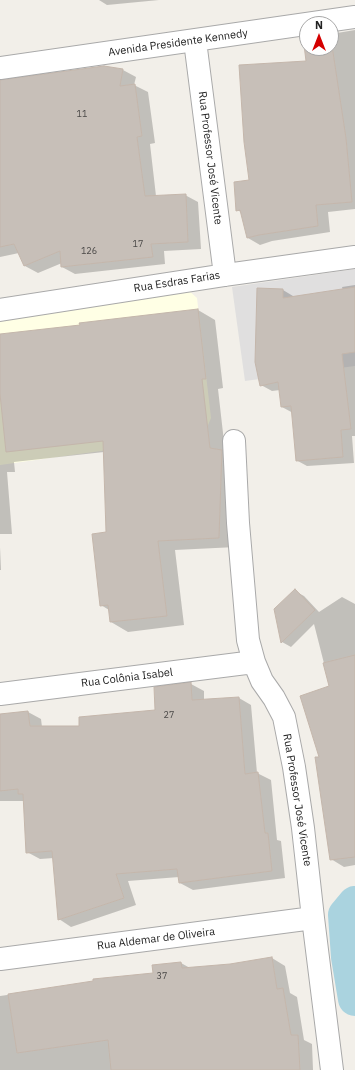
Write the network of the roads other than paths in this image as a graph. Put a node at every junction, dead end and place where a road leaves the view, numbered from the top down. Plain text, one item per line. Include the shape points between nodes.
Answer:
1 (355, 17) edge
2 (194, 41) junction
3 (0, 68) edge
4 (355, 258) edge
5 (225, 275) junction
6 (0, 310) edge
7 (234, 441) dead end
8 (254, 662) junction
9 (0, 694) edge
10 (313, 918) junction
11 (0, 959) edge
12 (332, 1070) edge

1 - 2 street, Avenida Presidente Kennedy
2 - 3 street, Avenida Presidente Kennedy
2 - 5 street, Rua Professor José Vicente
4 - 5 street, Rua Esdras Farias
5 - 6 street, Rua Esdras Farias
7 - 8 street, Rua Professor José Vicente via 245,616
8 - 9 street, Rua Colônia Isabel
8 - 10 street, Rua Professor José Vicente via 262,681 284,717 301,812
10 - 11 street, Rua Aldemar de Oliveira
10 - 12 street, Rua Professor José Vicente

